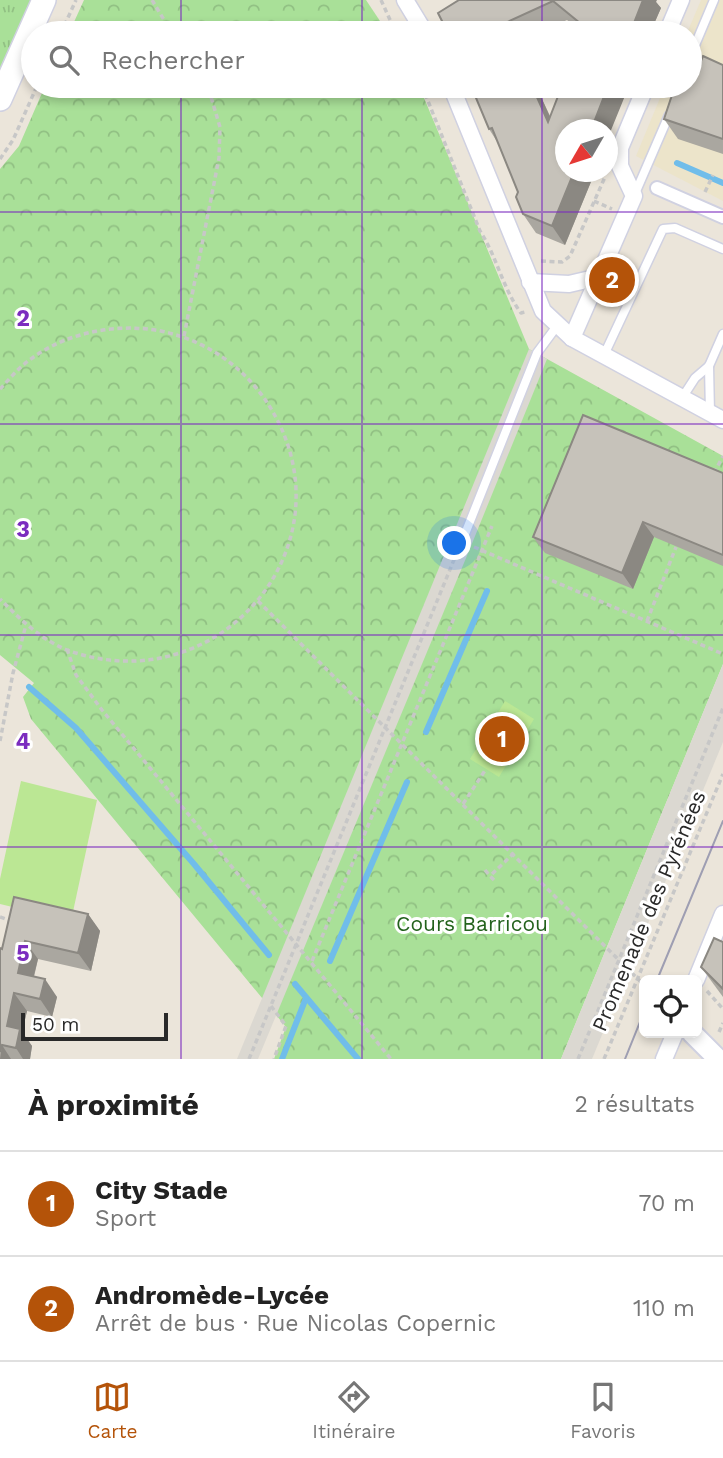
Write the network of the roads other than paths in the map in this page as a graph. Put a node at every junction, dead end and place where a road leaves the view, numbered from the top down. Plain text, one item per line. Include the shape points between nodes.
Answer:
1 (44, 0) edge
2 (405, 0) edge
3 (681, 0) edge
4 (714, 0) edge
5 (35, 21) edge
6 (418, 21) edge
7 (672, 21) edge
8 (702, 28) edge
9 (21, 52) edge
10 (456, 98) edge
11 (641, 98) edge
12 (0, 99) edge
13 (671, 110) edge
14 (657, 188) dead end
15 (634, 196) junction
16 (723, 217) edge
17 (723, 249) edge
18 (527, 275) junction
19 (599, 277) junction
20 (557, 326) junction
21 (723, 334) edge
22 (572, 338) junction
23 (604, 355) junction
24 (709, 366) junction
25 (682, 398) junction
26 (716, 416) edge
27 (462, 540) road end
28 (723, 914) edge
29 (702, 978) edge
30 (673, 1038) edge
31 (697, 1038) edge
32 (664, 1059) edge
33 (718, 1059) edge

1 - 5 main road
2 - 6 street
3 - 7 street
4 - 8 lane
9 - 12 main road
10 - 18 street
11 - 15 street via 620,148 620,166
13 - 15 lane
14 - 16 street
15 - 19 street
17 - 23 lane via 675,228 663,229
18 - 19 street via 569,284
18 - 20 street via 543,312
19 - 22 street
20 - 22 street
20 - 27 lane via 537,354
21 - 24 lane
22 - 23 street
23 - 25 street
24 - 25 lane
24 - 26 lane
25 - 26 street
28 - 29 street
30 - 32 street
31 - 33 street

